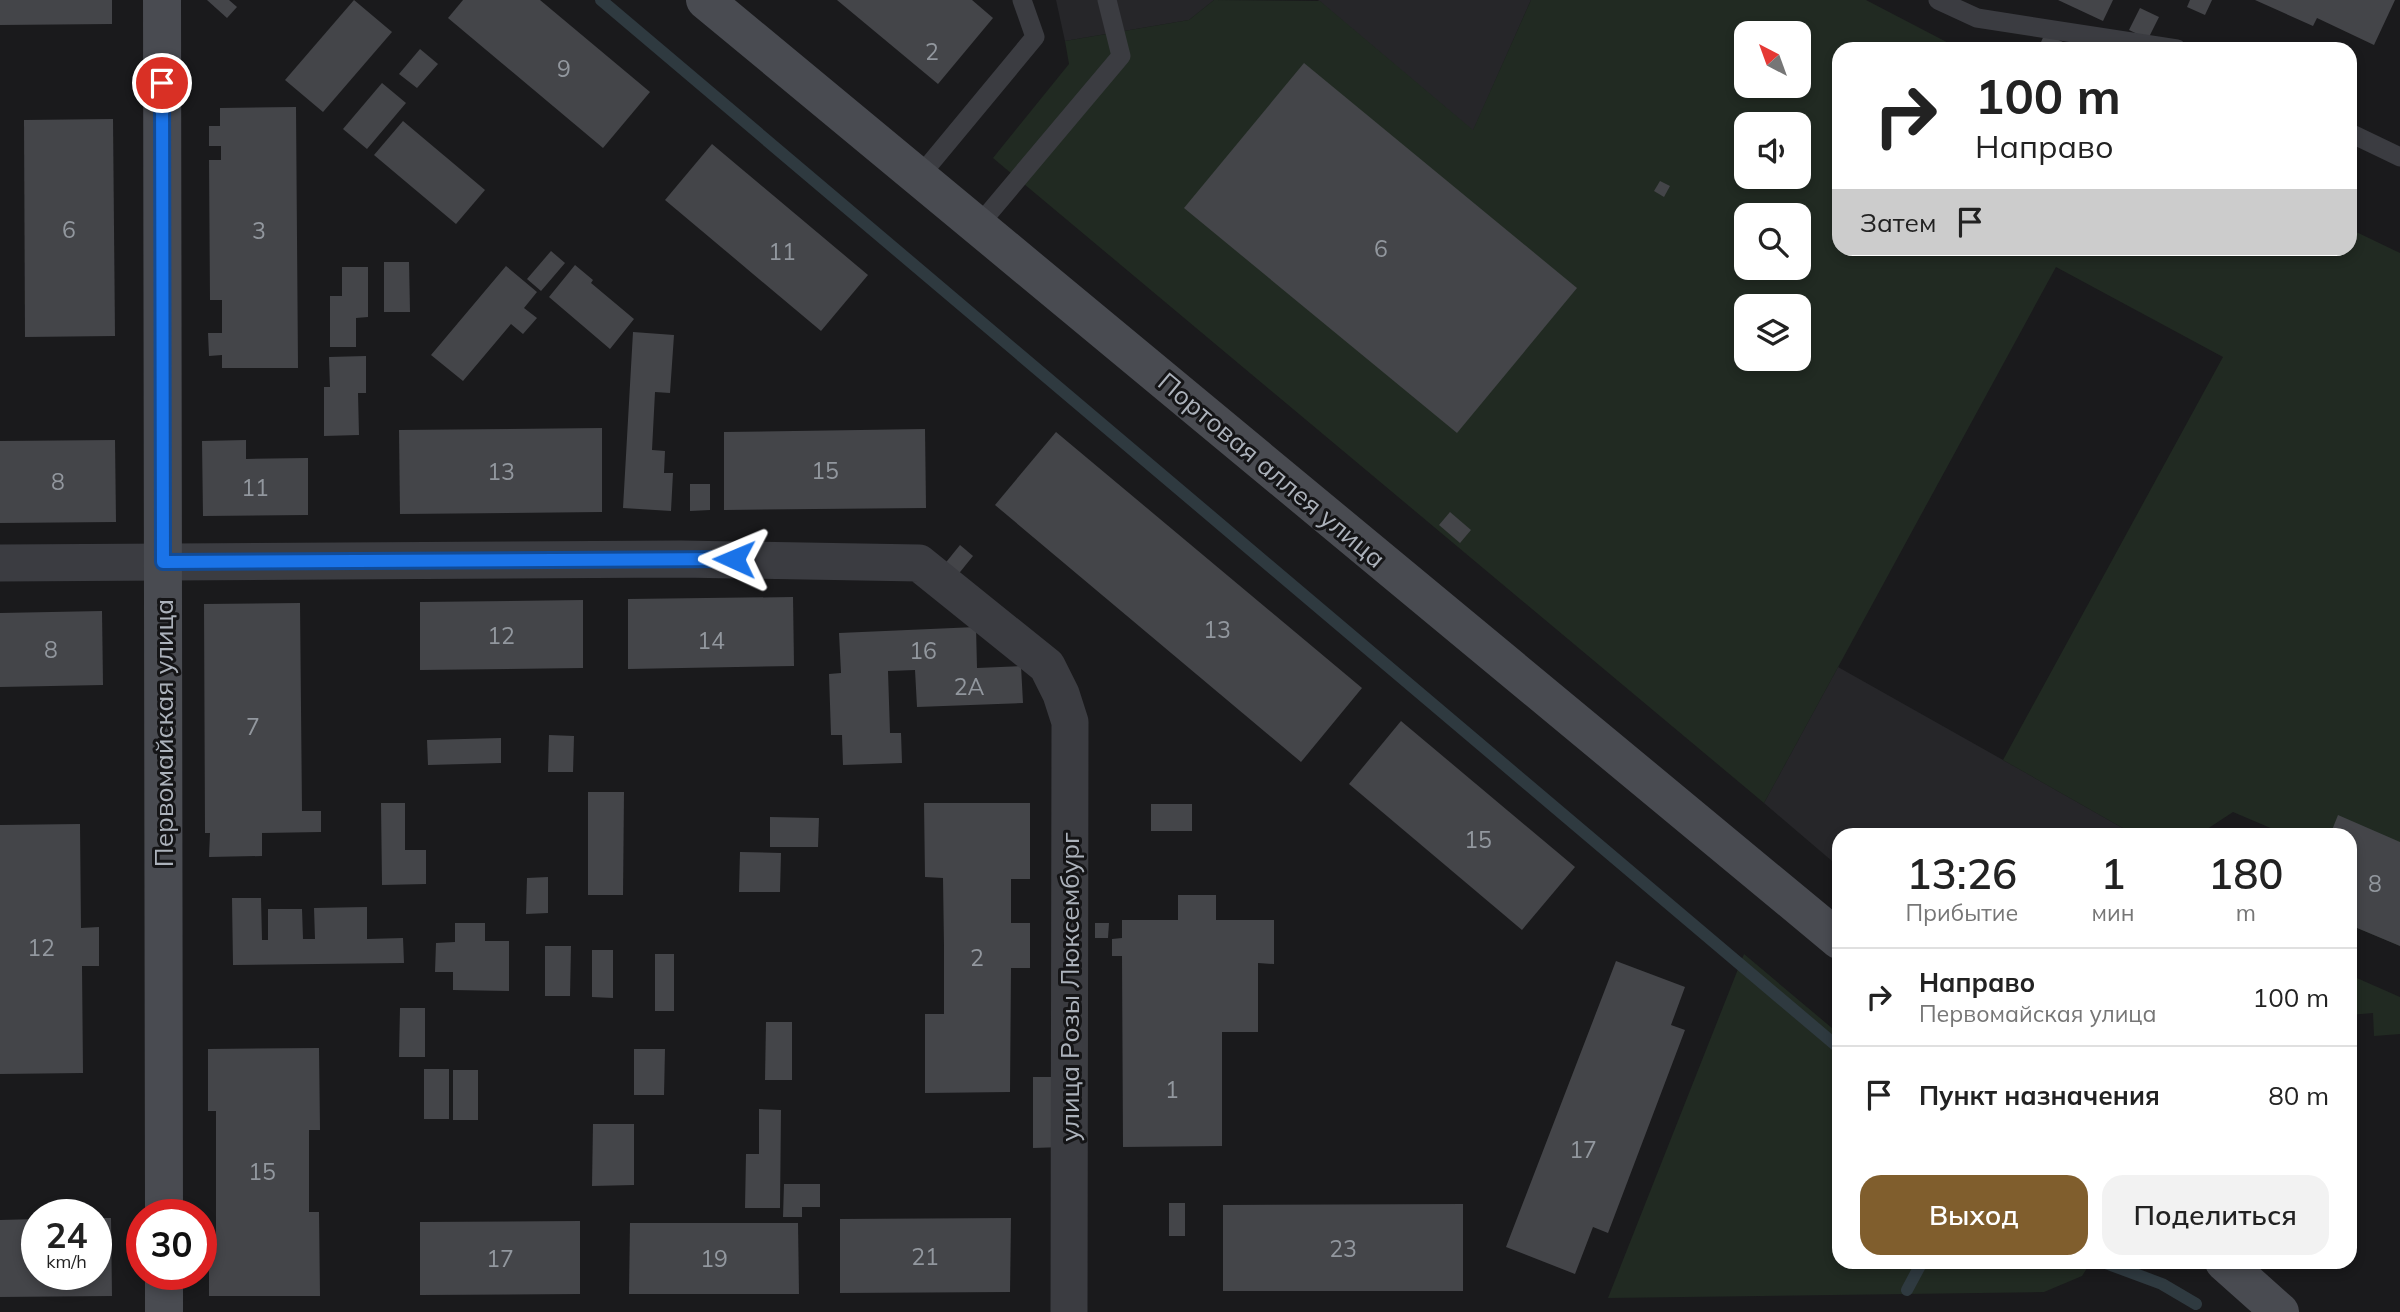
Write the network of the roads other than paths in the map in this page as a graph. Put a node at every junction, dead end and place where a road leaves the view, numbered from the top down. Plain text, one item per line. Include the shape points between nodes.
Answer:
1 (162, 0) edge
2 (705, 0) edge
3 (1022, 0) edge
4 (1107, 0) edge
5 (1938, 0) edge
6 (2132, 42) edge
7 (2357, 136) edge
8 (2400, 157) edge
9 (919, 177) junction
10 (978, 226) junction
11 (163, 562) junction
12 (0, 563) edge
13 (1832, 934) edge
14 (164, 1199) edge
15 (2232, 1269) edge
16 (164, 1290) edge
17 (164, 1312) edge
18 (1069, 1312) edge
19 (2280, 1312) edge

1 - 11 street, Первомайская улица
2 - 9 street, Портовая аллея улица
3 - 9 lane via 1035,37
4 - 10 lane via 1121,56
5 - 6 lane via 1977,18
7 - 8 lane
9 - 10 street, Портовая аллея улица
10 - 13 street, Портовая аллея улица
11 - 12 street
11 - 14 street, Первомайская улица
11 - 18 street, улица Розы Люксембург via 681,559 919,563 1046,666 1070,722
15 - 19 street
16 - 17 street

